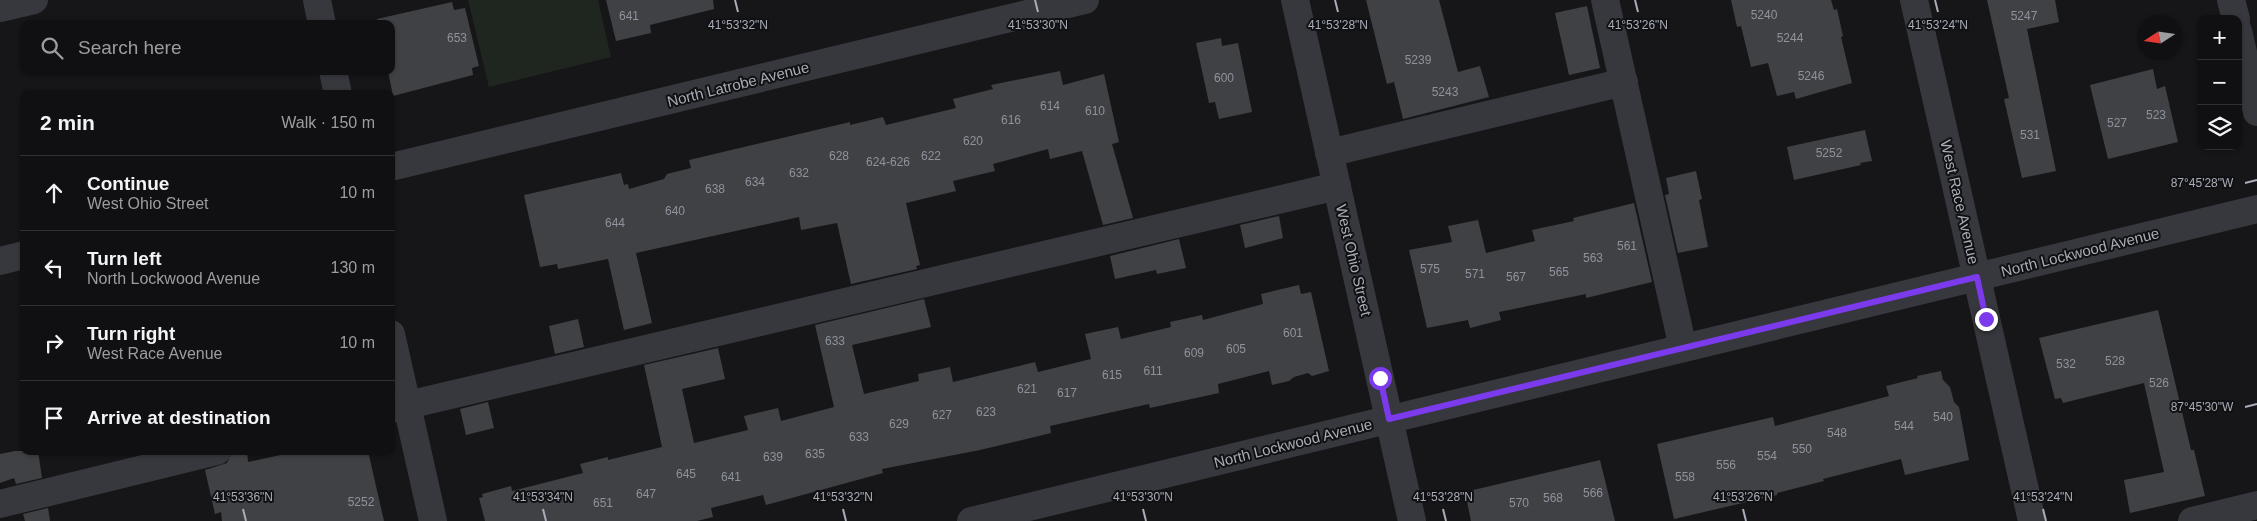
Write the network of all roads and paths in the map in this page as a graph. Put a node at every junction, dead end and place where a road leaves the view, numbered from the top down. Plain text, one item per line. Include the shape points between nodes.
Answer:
1 (34, 0) edge
2 (317, 0) edge
3 (1085, 0) edge
4 (1295, 0) edge
5 (1606, 0) edge
6 (2231, 0) edge
7 (1920, 1) edge
8 (0, 8) edge
9 (2235, 15) edge
10 (321, 20) edge
11 (2242, 47) edge
12 (334, 75) edge
13 (1624, 82) junction
14 (337, 90) edge
15 (2257, 112) edge
16 (1329, 153) junction
17 (395, 166) edge
18 (1337, 186) junction
19 (2257, 208) edge
20 (20, 257) edge
21 (0, 261) edge
22 (1977, 277) junction
23 (1683, 348) junction
24 (395, 370) edge
25 (399, 407) edge
26 (1389, 419) junction
27 (201, 455) edge
28 (0, 504) edge
29 (2257, 505) edge
30 (433, 521) edge
31 (971, 521) edge
32 (1412, 521) edge
33 (2032, 521) edge
34 (2192, 521) edge

1 - 8 street
2 - 10 street
3 - 17 street, North Latrobe Avenue
4 - 16 street, West Ohio Street
5 - 13 street
6 - 9 street
7 - 22 street, West Race Avenue
11 - 15 street
12 - 14 street
13 - 16 street
13 - 23 street
16 - 18 street, West Ohio Street
18 - 25 street
18 - 26 street, West Ohio Street
19 - 22 street, North Lockwood Avenue
20 - 21 street
22 - 23 street, North Lockwood Avenue
22 - 33 street, West Race Avenue
23 - 26 street, North Lockwood Avenue
24 - 25 street
25 - 30 street
26 - 31 street, North Lockwood Avenue
26 - 32 street, West Ohio Street
27 - 28 street
29 - 34 street

